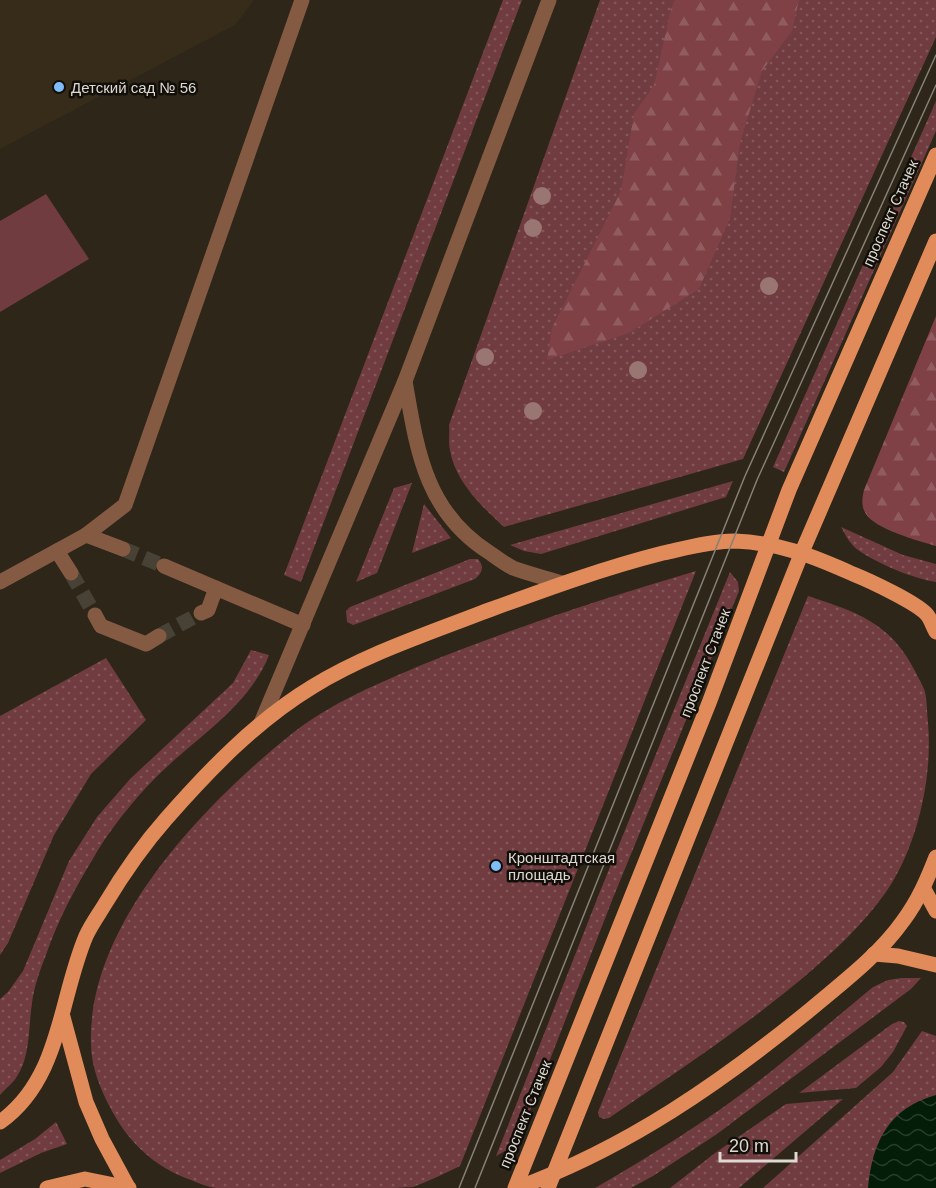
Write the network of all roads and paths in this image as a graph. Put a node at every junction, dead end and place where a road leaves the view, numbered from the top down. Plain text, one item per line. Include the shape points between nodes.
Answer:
1 (302, 0) edge
2 (549, 0) edge
3 (936, 154) edge
4 (935, 244) edge
5 (405, 381) junction
6 (86, 535) junction
7 (769, 543) junction
8 (123, 549) tunnel mouth
9 (57, 551) junction
10 (802, 552) junction
11 (164, 566) tunnel mouth
12 (71, 573) tunnel mouth
13 (0, 582) edge
14 (562, 583) junction
15 (216, 588) junction
16 (201, 613) tunnel mouth
17 (931, 613) edge
18 (95, 615) tunnel mouth
19 (303, 625) junction
20 (936, 632) edge
21 (159, 636) tunnel mouth
22 (261, 723) junction
23 (936, 857) edge
24 (924, 889) junction
25 (936, 911) edge
26 (874, 954) junction
27 (936, 965) edge
28 (62, 1013) junction
29 (0, 1122) edge
30 (551, 1181) edge
31 (47, 1188) edge
32 (128, 1188) edge
33 (516, 1188) edge

1 - 6 street via 125,505
2 - 5 street
3 - 7 main road, проспект Стачек
4 - 10 main road
5 - 14 street via 418,452 442,507 479,547 511,567
5 - 19 street
6 - 8 street
6 - 9 street
7 - 10 main road
7 - 14 main road via 717,542 687,547
7 - 33 main road, проспект Стачек via 710,703
9 - 12 street
9 - 13 street
10 - 17 main road via 877,584
10 - 30 main road
11 - 15 street
14 - 22 main road via 364,660 312,687
15 - 16 street via 208,610
15 - 19 street
17 - 20 main road
18 - 21 street via 101,626 146,644
19 - 22 street
22 - 28 main road via 208,773 125,870 87,933
23 - 24 main road
24 - 25 main road
24 - 26 main road via 902,923
26 - 27 main road
26 - 30 main road via 759,1051 694,1098
28 - 29 main road via 56,1042 39,1078 23,1103
28 - 32 main road via 86,1102
30 - 33 main road
31 - 32 main road via 85,1179

